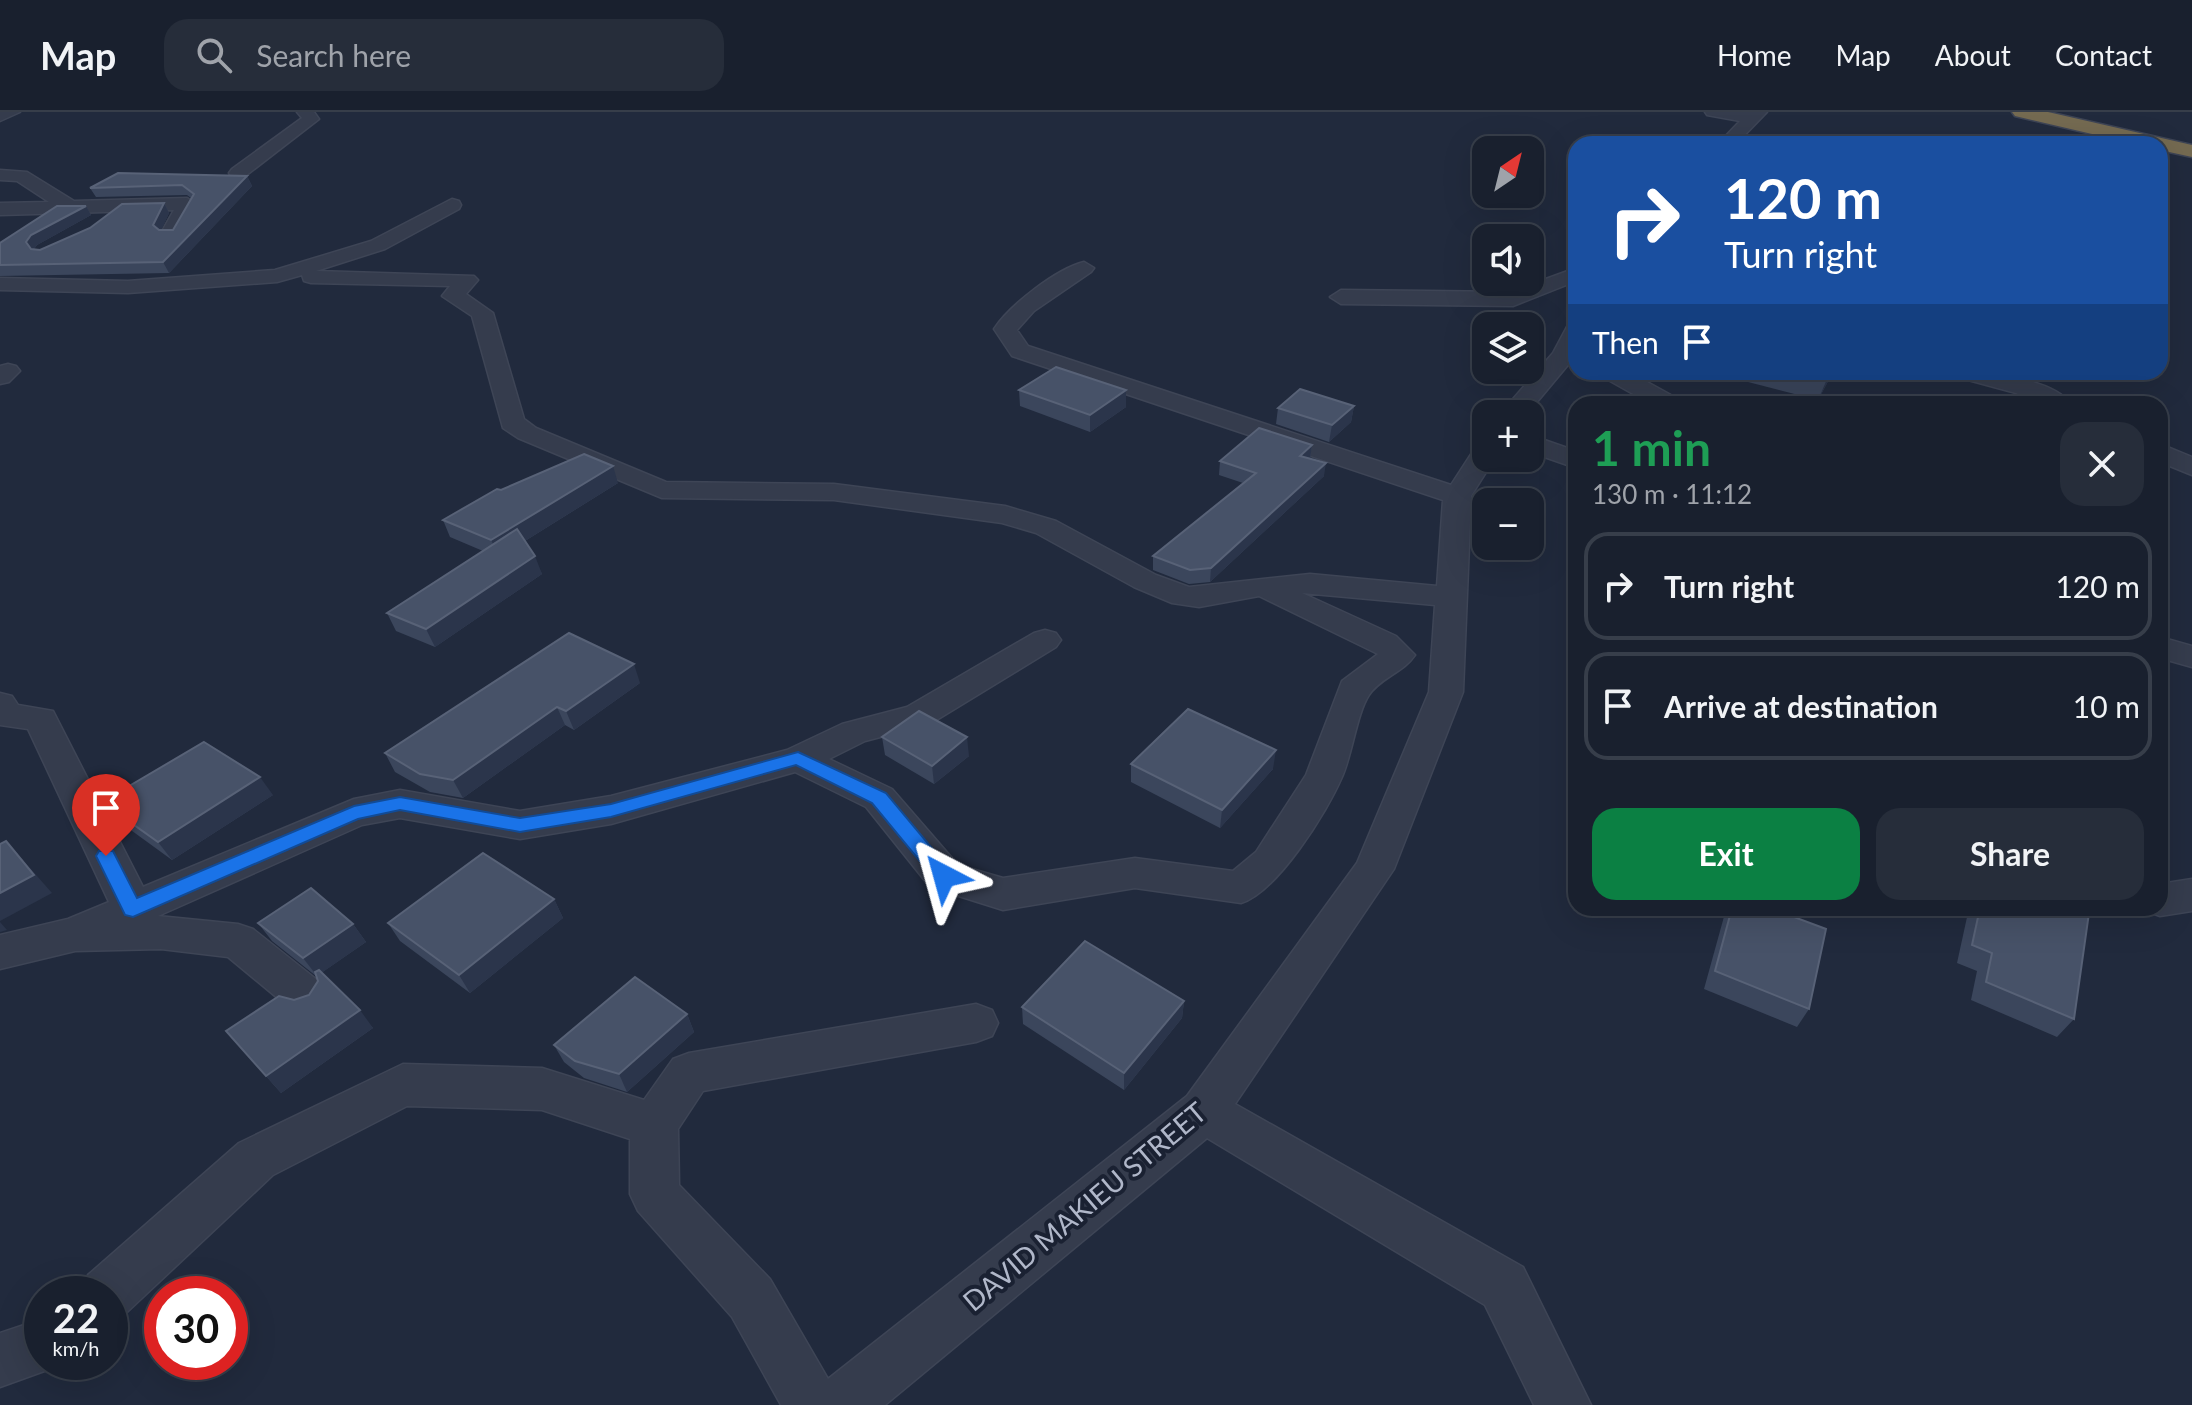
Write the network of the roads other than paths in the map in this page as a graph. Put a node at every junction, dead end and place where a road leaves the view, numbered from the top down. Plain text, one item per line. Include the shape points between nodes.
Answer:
1 (12, 112) edge
2 (305, 112) edge
3 (1713, 112) edge
4 (2022, 112) edge
5 (1756, 115) edge
6 (0, 116) edge
7 (1734, 136) edge
8 (2127, 136) edge
9 (2168, 145) edge
10 (2192, 151) edge
11 (238, 173) edge
12 (0, 175) edge
13 (452, 205) dead end
14 (121, 206) junction
15 (70, 207) junction
16 (0, 209) edge
17 (98, 222) edge
18 (171, 233) edge
19 (1084, 268) dead end
20 (277, 276) junction
21 (1568, 277) edge
22 (0, 284) edge
23 (1341, 297) dead end
24 (1568, 358) edge
25 (1626, 380) edge
26 (1995, 380) edge
27 (1654, 396) edge
28 (2042, 396) edge
29 (1527, 400) edge
30 (1544, 448) edge
31 (2168, 456) edge
32 (1568, 457) edge
33 (2192, 467) edge
34 (1472, 472) edge
35 (1457, 496) junction
36 (1263, 586) junction
37 (1451, 597) junction
38 (1045, 640) dead end
39 (2168, 650) edge
40 (2192, 657) edge
41 (0, 704) edge
42 (798, 759) junction
43 (2192, 895) edge
44 (2168, 899) edge
45 (133, 909) junction
46 (75, 934) junction
47 (0, 952) edge
48 (307, 997) edge
49 (976, 1023) dead end
50 (1204, 1111) junction
51 (654, 1125) junction
52 (127, 1276) edge
53 (24, 1352) edge
54 (0, 1360) edge
55 (812, 1405) edge
56 (841, 1405) edge
57 (1563, 1405) edge

1 - 6 street
2 - 11 street via 311,119
3 - 5 street
4 - 8 highway
5 - 7 street
9 - 10 highway
12 - 15 street via 21,176
13 - 20 street via 378,245
14 - 15 street
14 - 17 street
14 - 18 street via 187,204
15 - 16 street
19 - 35 street via 1026,306 1005,329 1020,351
20 - 22 street via 128,287
20 - 36 street via 467,280 453,296 482,313 512,423 662,490 834,492 1005,515 1046,527 1136,577 1183,596
21 - 23 street via 1513,299
24 - 29 street
25 - 27 street
26 - 28 street
30 - 32 street
31 - 33 street
34 - 35 street, DAVID MAKIEU STREET
35 - 37 street, DAVID MAKIEU STREET
36 - 37 street via 1310,583
36 - 42 street via 1385,643 1399,655 1354,689 1324,777 1270,862 1241,888 1135,873 1003,894 944,876 879,798
37 - 50 street, DAVID MAKIEU STREET via 1446,692 1374,869
38 - 42 street via 918,716 854,732
39 - 40 street
41 - 45 street via 6,715 41,719
42 - 45 street via 611,810 520,825 400,804 354,813
43 - 44 street
45 - 46 street
46 - 47 street
46 - 48 street via 161,932 238,941
49 - 51 street via 689,1073
50 - 56 street, DAVID MAKIEU STREET
50 - 57 street via 1504,1286
51 - 52 street via 542,1089 403,1085 256,1159
51 - 55 street via 655,1194 751,1298
53 - 54 street

